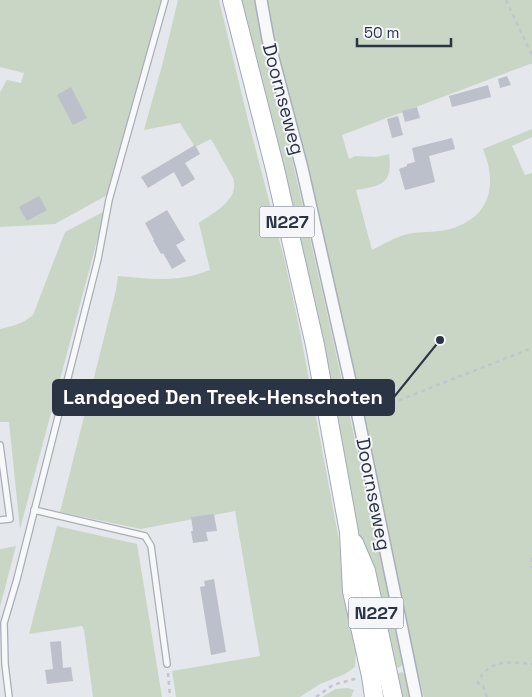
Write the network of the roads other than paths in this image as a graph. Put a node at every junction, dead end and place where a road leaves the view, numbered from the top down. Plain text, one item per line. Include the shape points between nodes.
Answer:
1 (165, 0) edge
2 (232, 0) edge
3 (261, 0) edge
4 (0, 445) edge
5 (34, 510) junction
6 (0, 520) edge
7 (349, 532) junction
8 (167, 664) road end
9 (9, 697) edge
10 (374, 697) edge
11 (393, 697) edge
12 (416, 697) edge

1 - 5 lane via 109,200 98,259
2 - 7 main road, Doornseweg / N227 via 316,346
3 - 12 street, Doornseweg via 358,416
4 - 6 lane via 10,519
5 - 8 lane via 145,536 151,546
5 - 9 lane via 4,623
7 - 10 main road, Doornseweg / N227 via 352,591
7 - 11 main road, Doornseweg / N227 via 366,571

